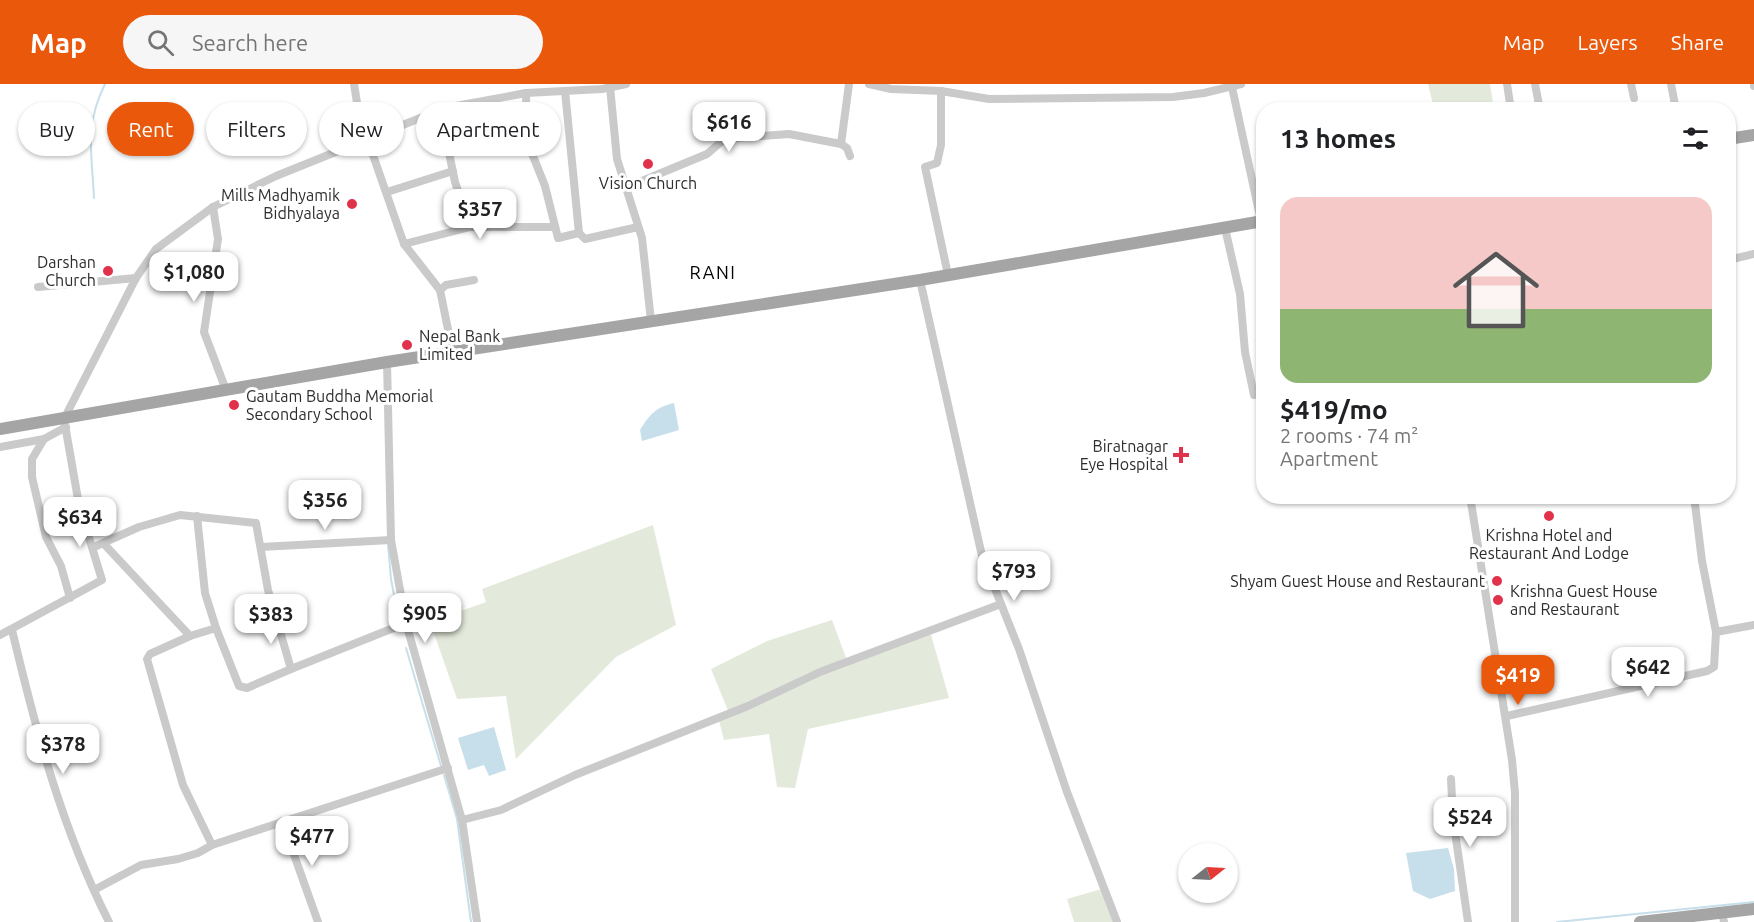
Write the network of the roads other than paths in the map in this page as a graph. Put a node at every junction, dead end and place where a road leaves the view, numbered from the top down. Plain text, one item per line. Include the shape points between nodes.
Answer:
1 (354, 84) edge
2 (626, 84) edge
3 (849, 84) edge
4 (869, 84) edge
5 (1241, 84) edge
6 (1507, 84) edge
7 (1535, 84) edge
8 (1631, 84) edge
9 (1671, 84) edge
10 (605, 87) edge
11 (892, 87) edge
12 (1232, 87) junction
13 (565, 91) junction
14 (941, 91) junction
15 (526, 93) junction
16 (1634, 98) dead end
17 (357, 102) edge
18 (1510, 102) edge
19 (1538, 102) edge
20 (1674, 102) edge
21 (404, 124) edge
22 (1754, 135) edge
23 (1736, 138) edge
24 (841, 144) junction
25 (324, 156) edge
26 (374, 156) edge
27 (450, 156) edge
28 (850, 156) dead end
29 (453, 171) junction
30 (625, 188) junction
31 (387, 192) junction
32 (1256, 194) edge
33 (213, 207) junction
34 (1256, 222) edge
35 (470, 227) junction
36 (554, 227) junction
37 (638, 227) junction
38 (1226, 228) junction
39 (579, 233) junction
40 (404, 244) junction
41 (1754, 254) edge
42 (1736, 258) edge
43 (948, 275) junction
44 (136, 278) junction
45 (474, 280) dead end
46 (920, 280) junction
47 (38, 287) dead end
48 (440, 290) junction
49 (651, 321) junction
50 (453, 354) junction
51 (387, 362) junction
52 (226, 390) junction
53 (1254, 395) dead end
54 (65, 423) junction
55 (0, 429) edge
56 (44, 439) junction
57 (0, 447) edge
58 (1471, 504) edge
59 (1695, 504) edge
60 (197, 516) junction
61 (391, 540) junction
62 (104, 544) junction
63 (94, 547) junction
64 (261, 547) junction
65 (70, 598) junction
66 (1001, 604) junction
67 (406, 623) junction
68 (1754, 625) edge
69 (216, 628) junction
70 (12, 630) junction
71 (1716, 632) junction
72 (0, 635) edge
73 (190, 636) junction
74 (291, 669) junction
75 (1506, 716) junction
76 (448, 768) junction
77 (1451, 779) dead end
78 (462, 820) junction
79 (282, 821) junction
80 (212, 845) junction
81 (94, 890) junction
82 (1754, 909) edge
83 (1723, 917) edge
84 (109, 922) edge
85 (318, 922) edge
86 (477, 922) edge
87 (1117, 922) edge
88 (1468, 922) edge
89 (1515, 922) edge
90 (1640, 922) edge

1 - 17 street
2 - 10 street
3 - 24 street
4 - 11 street
5 - 12 street
6 - 18 street
7 - 19 street
8 - 16 street
9 - 20 street
10 - 13 street
10 - 30 street
11 - 14 street
12 - 14 street via 1173,97 1116,99 989,99
12 - 32 street
13 - 15 street
13 - 39 street
14 - 43 street via 941,145 937,163 925,167
15 - 21 street via 445,108
15 - 36 street via 527,141
22 - 23 main road
24 - 28 street
24 - 30 street via 789,134 733,138 707,154
25 - 33 street
26 - 31 street
27 - 29 street
29 - 31 street
29 - 35 street
30 - 37 street
31 - 40 street
33 - 44 street via 156,249
33 - 52 street via 218,239 204,332
34 - 38 main road
35 - 36 street
35 - 40 street
36 - 39 street via 558,238
37 - 39 street via 585,239
37 - 49 street
38 - 43 main road
38 - 53 street
40 - 48 street
41 - 42 street
43 - 46 main road
44 - 47 street
44 - 54 street
45 - 48 street via 446,285
46 - 49 main road
46 - 66 street via 982,556
48 - 50 street
49 - 50 main road
50 - 51 main road
51 - 52 main road
51 - 61 street
52 - 54 main road
54 - 55 main road
54 - 56 street
54 - 63 street via 79,505
56 - 57 street
56 - 65 street via 32,459 32,477 46,537 61,566
58 - 75 street
59 - 71 street
60 - 62 street via 162,518
60 - 64 street via 256,523
60 - 69 street via 205,593
61 - 64 street
61 - 67 street
62 - 63 street
62 - 73 street
63 - 65 street via 102,580
64 - 74 street via 268,590
65 - 70 street
66 - 78 street via 820,672 501,810
66 - 87 street via 1066,792
67 - 74 street
67 - 76 street
68 - 71 street
69 - 73 street
69 - 74 street via 239,686 247,688
70 - 72 street
70 - 81 street via 47,768
71 - 75 street via 1714,667 1707,670
73 - 80 street via 147,659 183,785
75 - 89 street via 1515,793
76 - 78 street
76 - 79 street
77 - 88 street
78 - 86 street
79 - 80 street
79 - 85 street
80 - 81 street via 198,854 141,865
81 - 84 street
82 - 83 main road
83 - 90 main road

